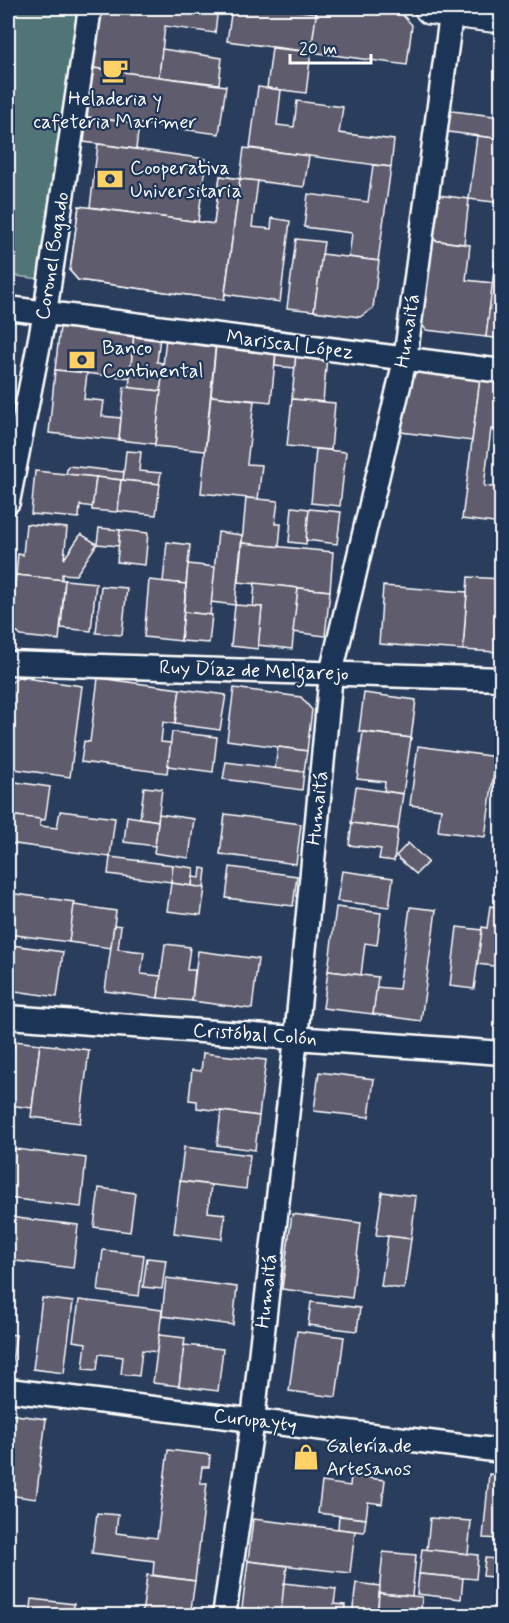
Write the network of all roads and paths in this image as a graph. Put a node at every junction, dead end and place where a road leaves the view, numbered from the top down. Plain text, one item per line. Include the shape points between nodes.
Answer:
1 (90, 8) edge
2 (445, 8) edge
3 (501, 17) edge
4 (8, 308) edge
5 (45, 314) junction
6 (405, 360) junction
7 (501, 371) edge
8 (8, 502) edge
9 (8, 663) edge
10 (331, 674) junction
11 (501, 679) edge
12 (8, 1017) edge
13 (296, 1038) junction
14 (501, 1053) edge
15 (8, 1390) edge
16 (253, 1420) junction
17 (501, 1451) edge
18 (224, 1616) edge

1 - 5 street, Coronel Bogado
2 - 3 main road
2 - 6 street, Humaitá
4 - 5 street, Mariscal López
5 - 6 street, Mariscal López
5 - 8 street, Coronel Bogado
6 - 7 street, Mariscal López
6 - 10 street, Humaitá
9 - 10 street, Ruy Díaz de Melgarejo
10 - 11 street, Ruy Díaz de Melgarejo
10 - 13 street, Humaitá
12 - 13 street, Cristóbal Colón
13 - 14 street, Cristóbal Colón
13 - 16 street, Humaitá
15 - 16 street, Curupayty
16 - 17 street, Curupayty
16 - 18 street, Humaitá

